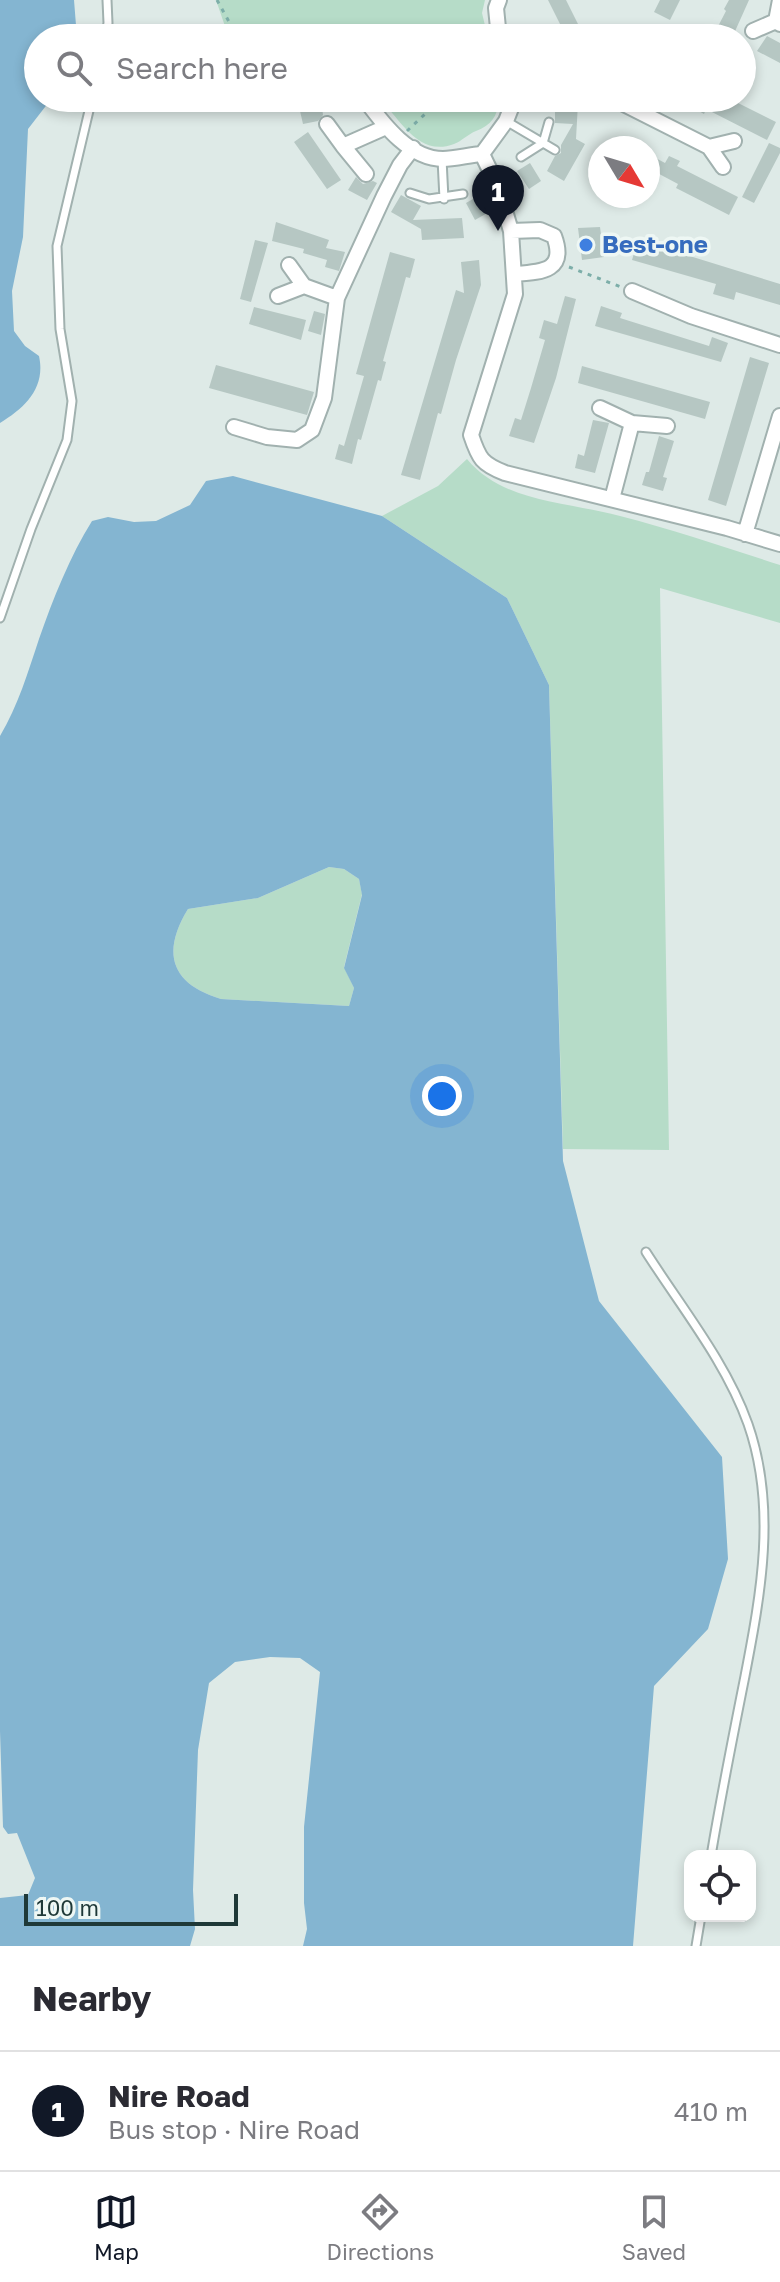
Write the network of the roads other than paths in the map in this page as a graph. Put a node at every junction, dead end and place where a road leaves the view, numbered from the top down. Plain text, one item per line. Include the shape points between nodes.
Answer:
1 (107, 0) edge
2 (499, 0) edge
3 (780, 0) edge
4 (778, 23) edge
5 (108, 24) edge
6 (498, 24) edge
7 (756, 30) edge
8 (89, 112) edge
9 (375, 112) edge
10 (510, 112) edge
11 (640, 112) edge
12 (506, 121) junction
13 (549, 122) dead end
14 (327, 124) dead end
15 (386, 127) junction
16 (734, 141) dead end
17 (543, 143) junction
18 (343, 146) junction
19 (709, 147) junction
20 (413, 148) junction
21 (555, 150) dead end
22 (482, 154) junction
23 (521, 157) dead end
24 (442, 159) junction
25 (723, 167) dead end
26 (366, 174) dead end
27 (410, 193) dead end
28 (463, 194) dead end
29 (444, 199) junction
30 (511, 231) junction
31 (289, 265) dead end
32 (515, 274) junction
33 (304, 286) junction
34 (632, 291) road end
35 (278, 296) dead end
36 (337, 298) junction
37 (780, 345) edge
38 (600, 408) dead end
39 (780, 416) edge
40 (632, 423) junction
41 (667, 426) dead end
42 (234, 427) dead end
43 (612, 499) junction
44 (745, 534) junction
45 (780, 544) edge
46 (0, 618) edge
47 (646, 1252) dead end
48 (712, 1850) edge
49 (700, 1922) edge
50 (696, 1946) edge

1 - 5 lane
2 - 6 street
3 - 4 street
4 - 7 street
8 - 46 lane via 57,246 60,329 72,401 67,440
9 - 15 street
10 - 12 street
11 - 19 street
12 - 17 lane
12 - 22 street
13 - 17 lane
14 - 18 street
15 - 18 street
15 - 20 street
16 - 19 street
17 - 21 lane
17 - 23 lane
18 - 26 street
19 - 25 street
20 - 24 street
20 - 36 street via 384,196
22 - 24 street
22 - 30 street
24 - 29 lane
27 - 29 lane
28 - 29 lane
30 - 32 street
30 - 32 street via 540,230 554,236 558,249 556,262 546,271
31 - 33 street
32 - 43 street via 515,294 471,435 477,454 505,473
33 - 35 street
33 - 36 street
34 - 37 street
36 - 42 street via 324,398 312,430 297,440
38 - 40 street
39 - 44 street
40 - 41 street
40 - 43 street
43 - 44 street
44 - 45 street
47 - 48 lane via 729,1382 748,1425 762,1480 765,1542 760,1598
49 - 50 lane

